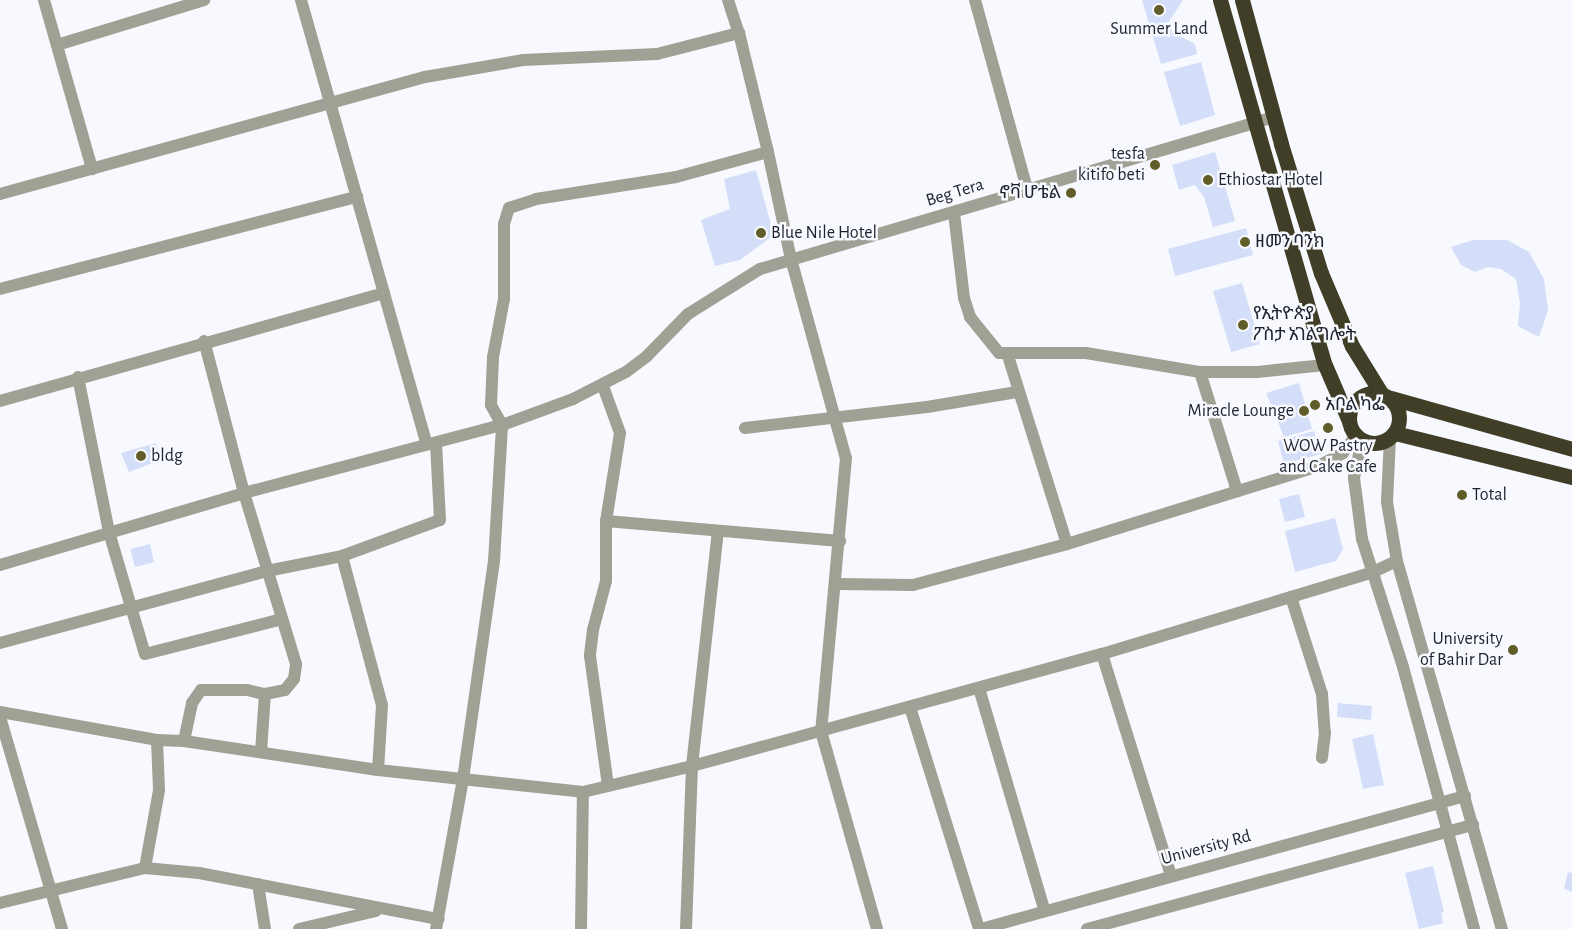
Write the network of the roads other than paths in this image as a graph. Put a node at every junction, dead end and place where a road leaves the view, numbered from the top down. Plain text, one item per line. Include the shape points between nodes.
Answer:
1 (44, 0) edge
2 (204, 0) edge
3 (301, 0) edge
4 (728, 0) edge
5 (975, 0) edge
6 (1220, 0) edge
7 (1242, 0) edge
8 (739, 33) junction
9 (57, 45) junction
10 (330, 103) junction
11 (1274, 117) junction
12 (1255, 122) junction
13 (768, 152) junction
14 (92, 169) junction
15 (1027, 189) junction
16 (0, 194) edge
17 (357, 197) junction
18 (954, 213) junction
19 (791, 259) junction
20 (0, 290) edge
21 (384, 293) junction
22 (204, 342) junction
23 (1008, 356) junction
24 (1325, 365) junction
25 (1200, 372) junction
26 (78, 377) junction
27 (602, 386) junction
28 (1017, 392) junction
29 (1386, 396) junction
30 (0, 401) edge
31 (834, 417) junction
32 (1349, 421) junction
33 (502, 426) junction
34 (745, 428) dead end
35 (1392, 435) junction
36 (1359, 438) junction
37 (432, 444) junction
38 (1572, 449) edge
39 (1572, 477) edge
40 (1237, 491) junction
41 (244, 493) junction
42 (606, 521) junction
43 (718, 531) junction
44 (109, 532) junction
45 (840, 541) junction
46 (1067, 544) junction
47 (342, 556) junction
48 (1398, 561) junction
49 (0, 565) edge
50 (267, 571) junction
51 (1373, 572) junction
52 (837, 584) junction
53 (1291, 597) junction
54 (133, 608) junction
55 (282, 618) junction
56 (0, 643) edge
57 (1102, 654) junction
58 (979, 688) junction
59 (265, 694) junction
60 (910, 707) junction
61 (0, 712) edge
62 (0, 717) edge
63 (821, 731) junction
64 (157, 740) junction
65 (184, 741) junction
66 (261, 752) junction
67 (1322, 758) dead end
68 (692, 766) junction
69 (378, 770) junction
70 (463, 779) junction
71 (608, 785) junction
72 (583, 792) junction
73 (1466, 796) junction
74 (1441, 803) junction
75 (1473, 825) junction
76 (1448, 832) junction
77 (145, 868) junction
78 (1171, 875) junction
79 (258, 884) junction
80 (50, 889) junction
81 (0, 903) edge
82 (380, 909) junction
83 (1044, 909) junction
84 (438, 924) edge
85 (62, 929) edge
86 (265, 929) edge
87 (299, 929) edge
88 (581, 929) edge
89 (686, 929) edge
90 (877, 929) edge
91 (980, 929) edge
92 (1087, 929) edge
93 (1474, 929) edge
94 (1502, 929) edge

1 - 9 street
2 - 9 street
3 - 10 street
4 - 8 street
5 - 15 street
6 - 12 highway
7 - 11 highway
8 - 10 street via 657,54 523,60 474,68
8 - 13 street
9 - 14 street
10 - 14 street
10 - 17 street
11 - 12 street, Beg Tera
11 - 29 highway via 1329,296 1352,346
12 - 15 street, Beg Tera
12 - 24 highway
13 - 19 street
13 - 33 street via 676,177 536,199 509,208 504,224 504,299 493,357 491,405
14 - 16 street
15 - 18 street, Beg Tera
17 - 20 street
17 - 21 street
18 - 19 street, Beg Tera
18 - 23 street via 964,298 970,317 987,342 999,354
19 - 27 street, Beg Tera via 752,272 731,285 688,314 648,356
19 - 31 street
21 - 22 street
21 - 37 street
22 - 26 street
22 - 41 street
23 - 25 street via 1086,353
23 - 28 street
24 - 25 street via 1257,372
24 - 32 highway
25 - 40 street
26 - 30 street
26 - 44 street
27 - 33 street, Beg Tera
27 - 42 street via 620,433
28 - 31 street via 927,407
28 - 46 street
29 - 32 highway via 1361,395 1350,411
29 - 35 highway via 1400,415
29 - 38 highway
31 - 34 street
31 - 45 street via 846,458
32 - 36 highway
33 - 37 street, Beg Tera
33 - 70 street via 494,561
35 - 36 highway via 1376,443
35 - 39 highway
35 - 48 street via 1387,502
36 - 40 street via 1329,462
36 - 51 street via 1354,478 1356,506
37 - 41 street, Beg Tera
37 - 47 street via 440,520
40 - 46 street
41 - 44 street, Beg Tera
41 - 50 street
42 - 43 street
42 - 71 street via 606,581 592,630 590,656
43 - 45 street
43 - 68 street
44 - 49 street, Beg Tera
44 - 54 street
45 - 52 street
46 - 52 street via 913,585
47 - 50 street
47 - 69 street via 382,705
48 - 51 street
48 - 73 street
50 - 54 street
50 - 55 street
51 - 53 street
51 - 74 street via 1404,667
52 - 63 street
53 - 57 street
53 - 67 street via 1322,694 1325,733
54 - 55 street via 145,654
54 - 56 street
55 - 59 street via 296,664 294,679 284,690
57 - 58 street
57 - 78 street
58 - 60 street
58 - 83 street
59 - 65 street via 247,690 201,690 192,703
59 - 66 street
60 - 63 street
60 - 91 street
61 - 64 street
62 - 80 street
63 - 68 street
63 - 90 street
64 - 65 street
64 - 77 street via 159,790
65 - 66 street
66 - 69 street
68 - 71 street
68 - 89 street
69 - 70 street
70 - 72 street
70 - 84 street
71 - 72 street
72 - 88 street
73 - 74 street, University Rd
73 - 75 street
74 - 76 street
74 - 78 street, University Rd
75 - 76 street
75 - 94 street
76 - 92 street
76 - 93 street
77 - 79 street via 199,873
77 - 80 street
78 - 83 street, University Rd
79 - 82 street
79 - 86 street
80 - 81 street
80 - 85 street
82 - 84 street
82 - 87 street
83 - 91 street, University Rd

